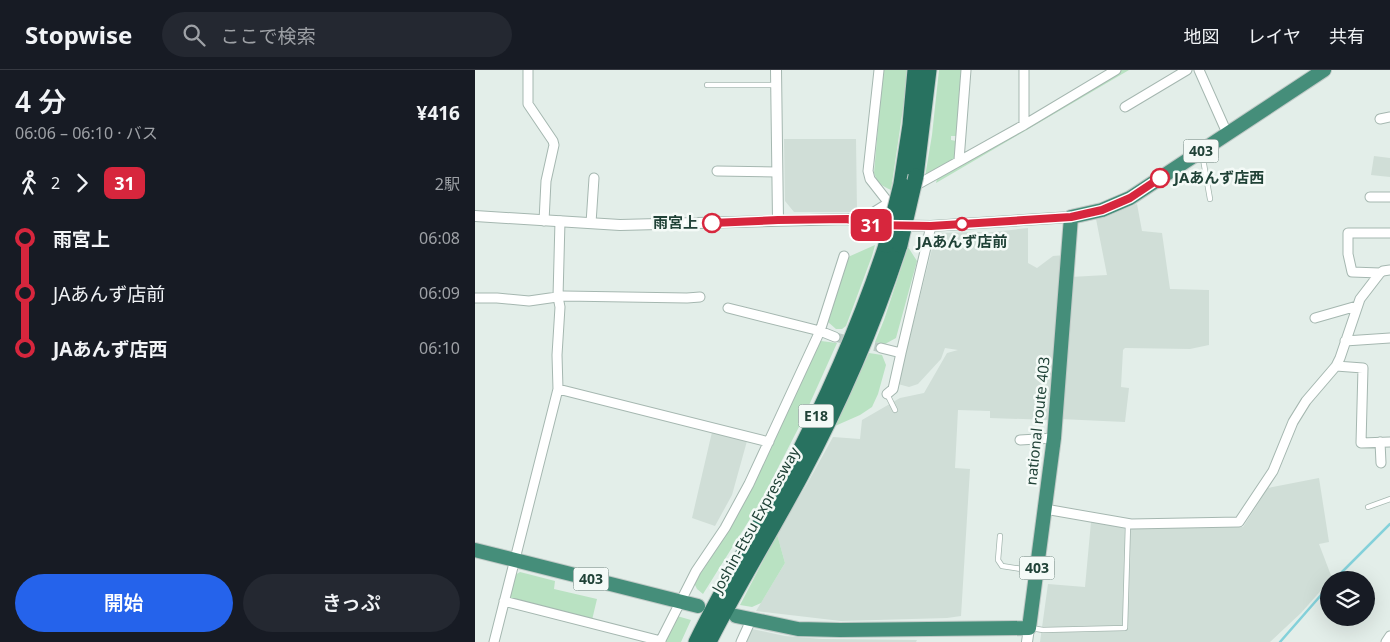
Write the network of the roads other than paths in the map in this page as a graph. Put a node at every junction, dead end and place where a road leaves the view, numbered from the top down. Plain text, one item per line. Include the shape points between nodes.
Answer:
1 (528, 70) edge
2 (776, 70) edge
3 (879, 70) edge
4 (915, 70) edge
5 (929, 70) edge
6 (966, 70) edge
7 (1024, 70) edge
8 (1116, 70) edge
9 (1187, 70) edge
10 (1199, 70) edge
11 (1323, 70) edge
12 (707, 85) dead end
13 (777, 86) junction
14 (1125, 107) dead end
15 (1390, 118) edge
16 (1380, 119) dead end
17 (1024, 125) junction
18 (1227, 133) junction
19 (1202, 150) junction
20 (959, 160) junction
21 (717, 171) dead end
22 (777, 172) junction
23 (594, 178) dead end
24 (1370, 197) dead end
25 (1390, 197) edge
26 (1210, 198) dead end
27 (888, 202) junction
28 (475, 216) edge
29 (1071, 217) junction
30 (544, 220) junction
31 (778, 220) junction
32 (560, 221) junction
33 (861, 222) junction
34 (591, 223) junction
35 (931, 226) junction
36 (1390, 233) edge
37 (893, 245) junction
38 (844, 256) dead end
39 (1390, 270) edge
40 (1380, 273) junction
41 (700, 296) dead end
42 (558, 297) junction
43 (475, 298) edge
44 (1357, 306) junction
45 (728, 308) dead end
46 (1315, 318) dead end
47 (819, 331) junction
48 (835, 337) tunnel mouth
49 (1390, 338) edge
50 (1345, 341) junction
51 (881, 348) tunnel mouth
52 (901, 353) junction
53 (1336, 366) junction
54 (558, 389) junction
55 (887, 394) joint
56 (895, 410) dead end
57 (1054, 438) junction
58 (1020, 440) dead end
59 (769, 442) junction
60 (1380, 442) junction
61 (1390, 442) edge
62 (1381, 463) dead end
63 (1390, 499) edge
64 (1368, 507) dead end
65 (1045, 509) junction
66 (1128, 524) junction
67 (1000, 536) dead end
68 (475, 550) edge
69 (475, 557) edge
70 (508, 558) junction
71 (751, 564) junction
72 (1036, 571) junction
73 (504, 601) junction
74 (681, 602) junction
75 (698, 606) dead end
76 (736, 616) dead end
77 (751, 620) junction
78 (1029, 628) junction
79 (1390, 636) edge
80 (494, 642) edge
81 (661, 642) edge
82 (694, 642) edge
83 (709, 642) edge
84 (715, 642) edge
85 (741, 642) edge
86 (1027, 642) edge
87 (1386, 642) edge

1 - 30 street via 528,104 554,145 546,181
2 - 13 street
3 - 27 street via 868,172
4 - 37 highway, Joshin-Etsu Expressway / E18, bridge
5 - 37 highway, Joshin-Etsu Expressway / E18, bridge via 916,176
6 - 20 street
7 - 17 street
8 - 17 street
9 - 14 street
10 - 18 street
11 - 18 highway, 403
12 - 13 lane
13 - 22 street
15 - 16 street
17 - 20 street
18 - 19 highway, 403
19 - 26 lane
19 - 29 highway, 403 via 1130,198 1102,210
20 - 27 street
21 - 22 street
22 - 31 street
23 - 34 street
24 - 25 street
27 - 33 street
28 - 30 street
29 - 35 street
29 - 57 highway, national route 403 / 403
30 - 32 street
31 - 33 street via 847,219
31 - 34 street
32 - 34 street
32 - 42 street
33 - 35 street
35 - 52 street
36 - 40 street via 1348,233 1352,272
37 - 71 highway, Joshin-Etsu Expressway / E18 via 871,329 801,476
37 - 82 highway, Joshin-Etsu Expressway / E18 via 791,466
38 - 47 street
39 - 40 street
40 - 44 street
41 - 42 street
42 - 43 street via 529,301
42 - 54 street
44 - 46 street
44 - 50 street
45 - 47 street
47 - 48 street
47 - 59 street
49 - 50 street
50 - 53 street
51 - 52 street
52 - 55 street via 893,389
53 - 60 street via 1363,368 1361,443
53 - 66 street via 1306,401 1293,422 1273,471 1239,522
54 - 59 street
54 - 70 street
55 - 56 lane
57 - 58 street
57 - 65 highway, national route 403 / 403
59 - 74 street via 734,512 696,571
60 - 61 street
60 - 62 street
63 - 64 lane
65 - 66 street
65 - 72 highway, national route 403 / 403
66 - 78 lane via 1125,628
67 - 72 lane via 998,560 1002,566
68 - 70 highway, 403
69 - 70 highway
70 - 73 street
70 - 74 highway, 403
71 - 83 highway, Joshin-Etsu Expressway / E18
71 - 84 highway
72 - 78 highway, national route 403 / 403
73 - 80 street
73 - 81 street
74 - 75 highway, 403
74 - 81 street
76 - 77 highway
77 - 78 highway via 798,629
77 - 85 street
78 - 86 street
79 - 87 street

